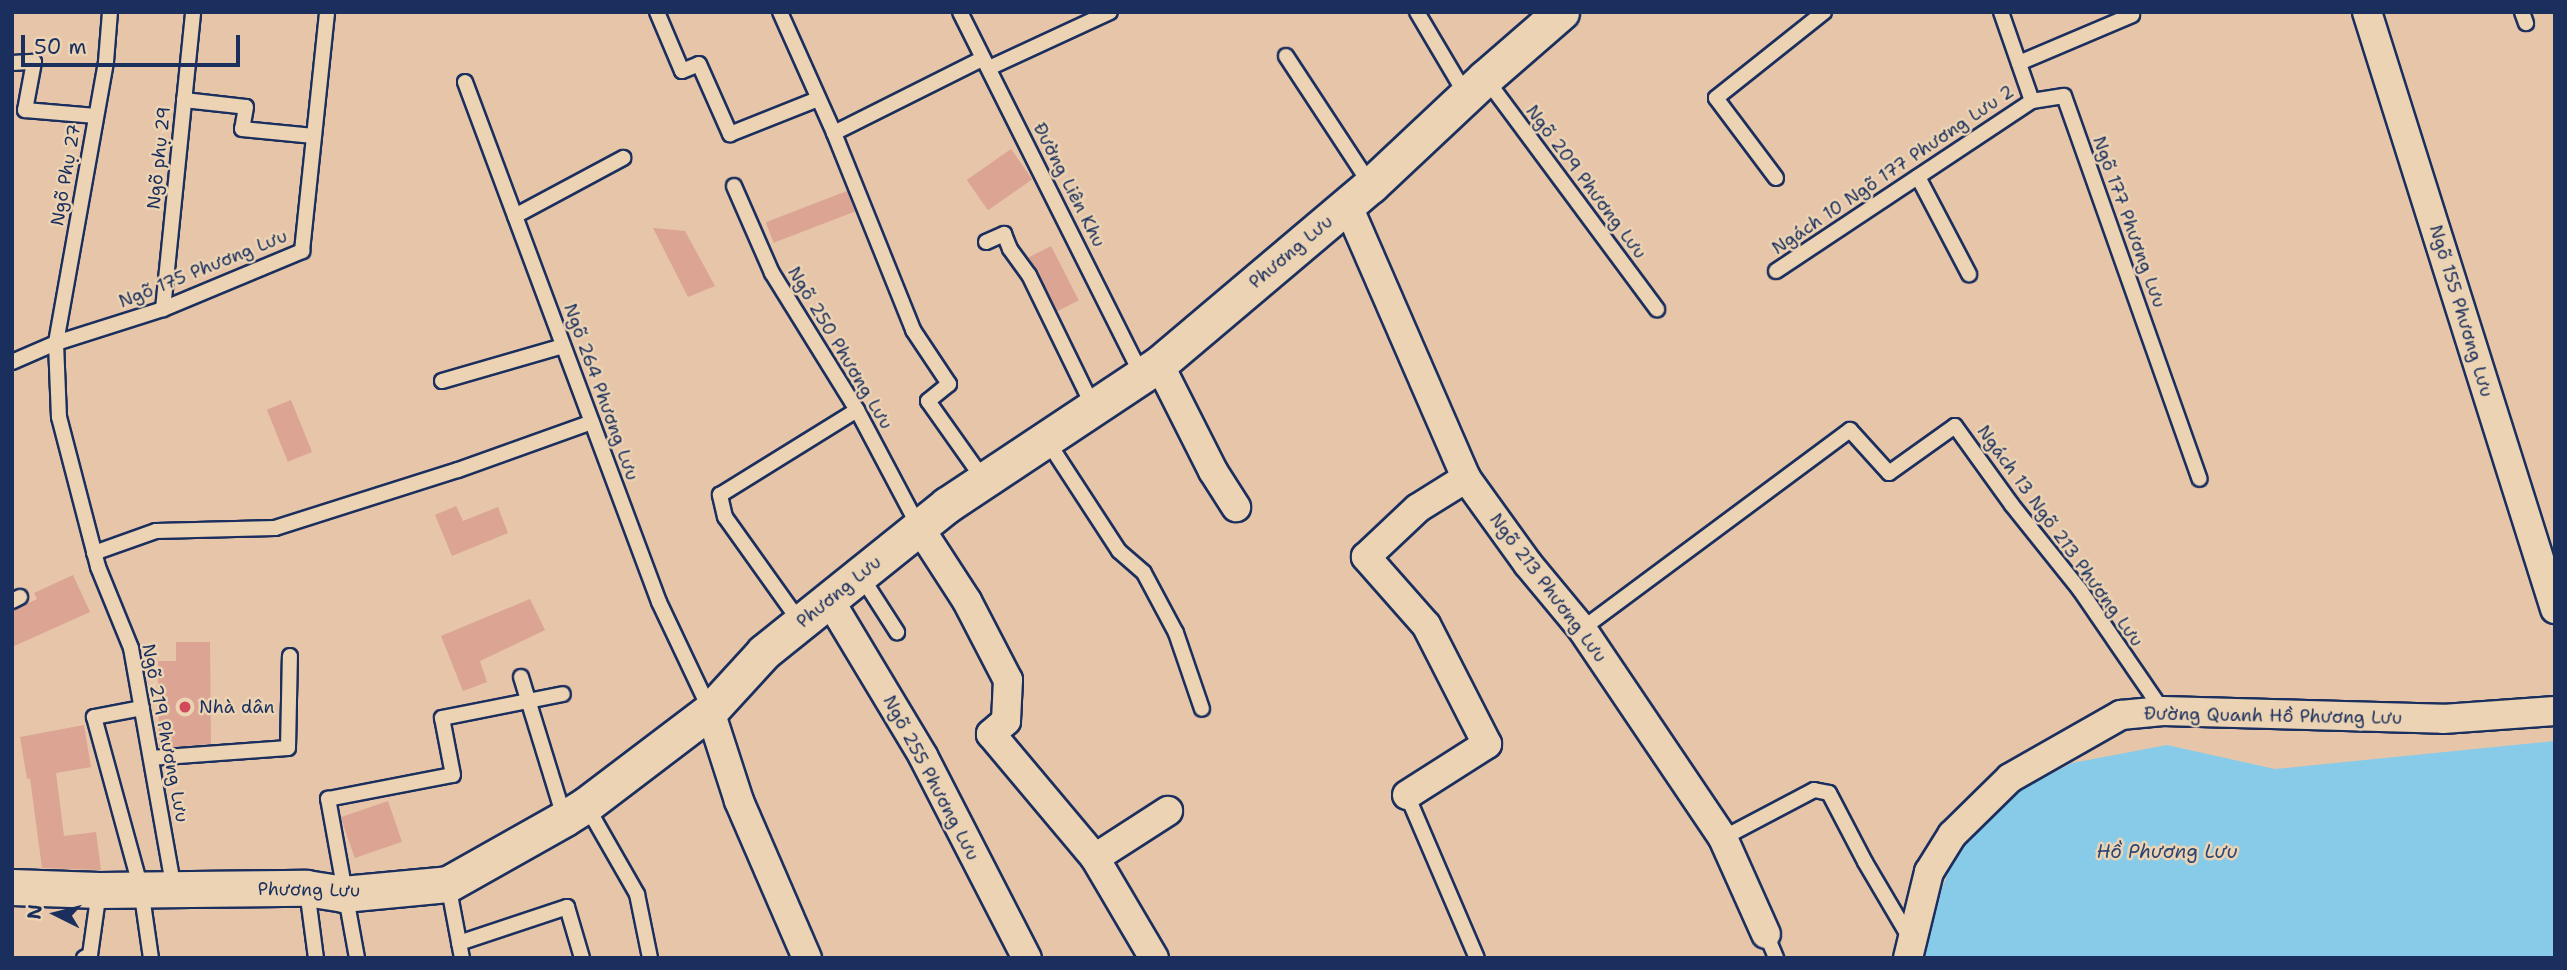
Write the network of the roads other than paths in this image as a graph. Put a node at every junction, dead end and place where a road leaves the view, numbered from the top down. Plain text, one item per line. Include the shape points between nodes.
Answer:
1 (110, 12) edge
2 (193, 12) edge
3 (327, 12) edge
4 (657, 12) edge
5 (780, 12) edge
6 (960, 12) edge
7 (1110, 12) edge
8 (1417, 12) edge
9 (1561, 12) edge
10 (1824, 12) edge
11 (2001, 12) edge
12 (2367, 12) edge
13 (2132, 15) dead end
14 (1286, 56) dead end
15 (12, 63) edge
16 (2019, 63) junction
17 (986, 64) junction
18 (465, 82) dead end
19 (1476, 86) junction
20 (818, 99) junction
21 (184, 100) junction
22 (2032, 101) junction
23 (96, 116) junction
24 (834, 133) junction
25 (314, 136) junction
26 (623, 158) dead end
27 (1918, 177) junction
28 (1776, 178) dead end
29 (734, 186) dead end
30 (1359, 195) junction
31 (515, 216) junction
32 (986, 242) dead end
33 (1776, 271) dead end
34 (1969, 274) dead end
35 (163, 309) junction
36 (1657, 309) dead end
37 (56, 343) junction
38 (563, 346) junction
39 (12, 362) edge
40 (1150, 370) junction
41 (442, 381) dead end
42 (1093, 408) junction
43 (857, 410) junction
44 (592, 422) junction
45 (1046, 439) junction
46 (1465, 478) junction
47 (2200, 479) dead end
48 (984, 481) junction
49 (1236, 507) dead end
50 (919, 527) junction
51 (94, 553) junction
52 (860, 575) junction
53 (830, 601) junction
54 (2555, 609) edge
55 (800, 622) junction
56 (1582, 629) junction
57 (897, 632) dead end
58 (290, 656) dead end
59 (521, 677) dead end
60 (563, 694) dead end
61 (528, 701) junction
62 (142, 708) junction
63 (1202, 709) dead end
64 (710, 711) junction
65 (2163, 711) junction
66 (2555, 711) edge
67 (151, 758) junction
68 (1407, 795) joint
69 (1168, 811) dead end
70 (575, 812) junction
71 (1723, 838) junction
72 (1095, 858) junction
73 (448, 884) junction
74 (12, 887) edge
75 (306, 888) junction
76 (158, 889) junction
77 (99, 890) junction
78 (343, 894) junction
79 (1771, 946) edge
80 (461, 951) edge
81 (1911, 951) edge
82 (84, 958) edge
83 (151, 958) edge
84 (316, 958) edge
85 (357, 958) edge
86 (582, 958) edge
87 (650, 958) edge
88 (807, 958) edge
89 (1027, 958) edge
90 (1154, 958) edge
91 (1477, 958) edge

1 - 23 lane, Ngõ Phụ 27
2 - 21 lane, Ngõ phụ 29
3 - 25 lane, Ngõ 175 Phương Lưu
4 - 20 lane via 682,71 699,64 730,134
5 - 20 lane
6 - 17 lane, Đường Liên Khu
7 - 17 lane
8 - 19 lane, Ngõ 209 Phương Lưu
9 - 19 street, Phương Lưu
10 - 28 lane via 1716,98
11 - 16 lane
12 - 54 street, Ngõ 155 Phương Lưu
13 - 16 lane
14 - 30 lane
15 - 23 lane via 34,62 25,110
16 - 22 lane
17 - 24 lane
17 - 40 lane, Đường Liên Khu
18 - 31 lane, Ngõ 264 Phương Lưu
19 - 30 street, Phương Lưu
19 - 36 lane, Ngõ 209 Phương Lưu
20 - 24 lane
21 - 25 lane via 246,107 242,129
21 - 35 lane, Ngõ phụ 29
22 - 27 lane, Ngách 10 Ngõ 177 Phương Lưu 2
22 - 47 lane, Ngõ 177 Phương Lưu via 2064,96
23 - 37 lane, Ngõ Phụ 27
24 - 48 lane via 913,330 949,384 928,401
25 - 35 lane, Ngõ 175 Phương Lưu via 302,251
26 - 31 lane
27 - 33 lane, Ngách 10 Ngõ 177 Phương Lưu 2
27 - 34 lane
29 - 43 lane, Ngõ 250 Phương Lưu via 772,273
30 - 40 street, Phương Lưu
30 - 46 street, Ngõ 213 Phương Lưu
31 - 38 lane, Ngõ 264 Phương Lưu
32 - 42 lane via 1004,234 1030,275
35 - 37 lane, Ngõ 175 Phương Lưu
37 - 39 lane, Ngõ 175 Phương Lưu
37 - 51 lane, Ngõ 219 Phương Lưu via 59,417
38 - 41 lane
38 - 44 lane, Ngõ 264 Phương Lưu
40 - 42 street, Phương Lưu
40 - 49 street
42 - 45 street, Phương Lưu
43 - 50 lane, Ngõ 250 Phương Lưu
43 - 55 lane via 720,495 725,517
44 - 51 lane via 275,528 156,531
44 - 64 lane, Ngõ 264 Phương Lưu via 659,601
45 - 48 street, Phương Lưu
45 - 63 lane via 1119,551 1144,573 1176,633
46 - 56 street, Ngõ 213 Phương Lưu
46 - 68 street via 1418,508 1366,557 1426,625 1487,744
48 - 50 street, Phương Lưu
50 - 52 street, Phương Lưu
50 - 72 street via 967,601 1008,680 1006,721 992,734
51 - 62 lane, Ngõ 219 Phương Lưu via 131,648
52 - 53 street, Phương Lưu
52 - 57 lane
53 - 55 street, Phương Lưu
53 - 89 street, Ngõ 255 Phương Lưu via 923,756
55 - 64 street, Phương Lưu via 764,652
56 - 65 lane, Ngách 13 Ngõ 213 Phương Lưu via 1850,430 1889,472 1955,426 2080,590
56 - 71 street, Ngõ 213 Phương Lưu
58 - 67 lane via 288,748
59 - 61 lane
60 - 61 lane
61 - 70 lane
61 - 78 lane via 442,718 453,775 328,799
62 - 67 lane, Ngõ 219 Phương Lưu
62 - 76 lane via 94,717
64 - 70 street, Phương Lưu
64 - 88 street via 739,801
65 - 66 street, Đường Quanh Hồ Phương Lưu via 2443,719
65 - 81 street, Đường Quanh Hồ Phương Lưu via 2121,715 2010,778 1952,835 1929,872
67 - 76 lane, Ngõ 219 Phương Lưu
68 - 91 lane
69 - 72 street
70 - 73 street, Phương Lưu
70 - 87 lane via 637,894
71 - 79 street, Ngõ 213 Phương Lưu
71 - 81 lane via 1814,790 1829,793
72 - 90 street
73 - 78 street, Phương Lưu
73 - 80 lane
74 - 77 street, Phương Lưu
75 - 76 street, Phương Lưu
75 - 78 street, Phương Lưu
75 - 84 lane
76 - 77 street, Phương Lưu
76 - 83 lane
77 - 82 lane via 90,955
78 - 85 lane
80 - 86 lane via 568,907

